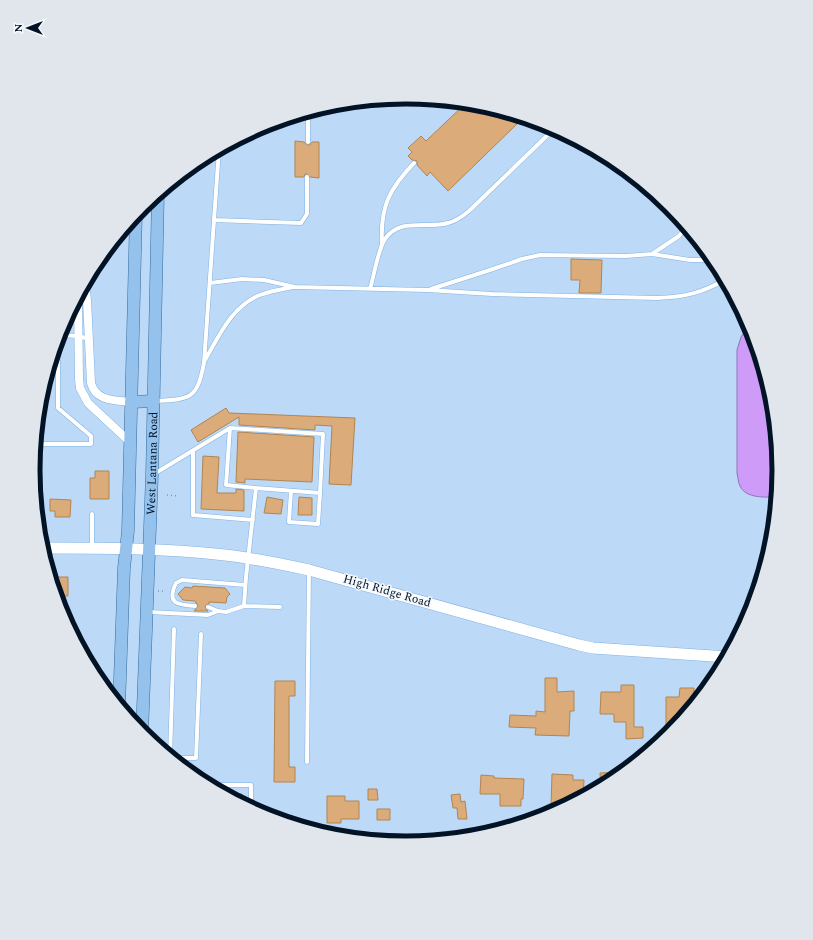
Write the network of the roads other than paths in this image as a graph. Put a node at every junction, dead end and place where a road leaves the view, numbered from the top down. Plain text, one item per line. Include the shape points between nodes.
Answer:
1 (308, 117) edge
2 (550, 133) edge
3 (308, 142) dead end
4 (219, 156) edge
5 (414, 163) dead end
6 (307, 177) dead end
7 (158, 201) edge
8 (214, 220) junction
9 (136, 223) edge
10 (683, 230) edge
11 (382, 246) junction
12 (652, 254) junction
13 (707, 260) edge
14 (721, 282) edge
15 (210, 283) junction
16 (295, 286) junction
17 (370, 288) junction
18 (427, 290) junction
19 (86, 293) edge
20 (78, 308) edge
21 (66, 335) edge
22 (78, 336) junction
23 (89, 339) junction
24 (56, 361) edge
25 (204, 363) junction
26 (154, 401) junction
27 (131, 402) junction
28 (230, 428) junction
29 (130, 442) junction
30 (41, 444) edge
31 (193, 451) junction
32 (152, 475) junction
33 (256, 488) junction
34 (291, 491) junction
35 (320, 493) junction
36 (92, 514) dead end
37 (253, 520) junction
38 (48, 548) edge
39 (92, 549) junction
40 (126, 550) junction
41 (149, 550) junction
42 (248, 558) junction
43 (309, 570) junction
44 (245, 585) junction
45 (195, 606) dead end
46 (244, 606) junction
47 (208, 607) dead end
48 (280, 607) dead end
49 (146, 612) junction
50 (218, 612) junction
51 (174, 629) dead end
52 (201, 634) dead end
53 (722, 657) edge
54 (119, 697) edge
55 (142, 724) edge
56 (171, 751) edge
57 (179, 757) edge
58 (307, 762) dead end
59 (220, 785) edge
60 (251, 802) edge

1 - 3 lane
2 - 11 lane via 459,219 448,223 400,227 385,238
4 - 8 lane
5 - 11 lane via 399,180 387,201 381,226
6 - 8 lane via 307,214 302,223
7 - 26 main road, West Lantana Road
8 - 15 lane
9 - 27 main road, West Lantana Road
10 - 12 lane
11 - 17 lane
12 - 13 lane
12 - 18 lane via 540,255
14 - 18 lane via 696,293 657,298
15 - 16 lane via 242,279
15 - 25 lane
16 - 17 lane
16 - 25 lane via 259,295 243,305 228,321
17 - 18 lane
19 - 23 street
20 - 22 street
21 - 22 lane
22 - 23 lane
22 - 29 street via 79,379 84,396 88,403
23 - 27 street via 92,388 100,397
24 - 30 lane via 58,408 91,436 91,444
25 - 26 lane via 200,381 190,396 180,400
26 - 27 main road
26 - 32 main road, West Lantana Road
27 - 29 main road, West Lantana Road
28 - 31 lane
28 - 33 lane via 226,485
28 - 35 lane via 324,434
29 - 40 main road, West Lantana Road
31 - 32 lane
31 - 37 lane via 193,515
32 - 41 main road, West Lantana Road
33 - 34 lane
33 - 37 lane
34 - 35 lane
34 - 35 lane via 289,522 296,523 318,524
36 - 39 lane
37 - 42 lane
38 - 39 street, High Ridge Road
39 - 40 street, High Ridge Road
40 - 41 street, High Ridge Road
40 - 54 main road, West Lantana Road
41 - 42 street, High Ridge Road
41 - 49 main road, West Lantana Road
42 - 43 street, High Ridge Road
42 - 44 lane
43 - 53 street, High Ridge Road via 593,648
43 - 58 lane
44 - 45 lane via 182,580 176,583 173,593 175,602 179,605
44 - 46 lane
46 - 48 lane
46 - 50 lane
47 - 50 lane
49 - 50 lane via 208,615
49 - 55 main road, West Lantana Road
51 - 56 lane
52 - 57 lane via 196,758
59 - 60 lane via 251,785

